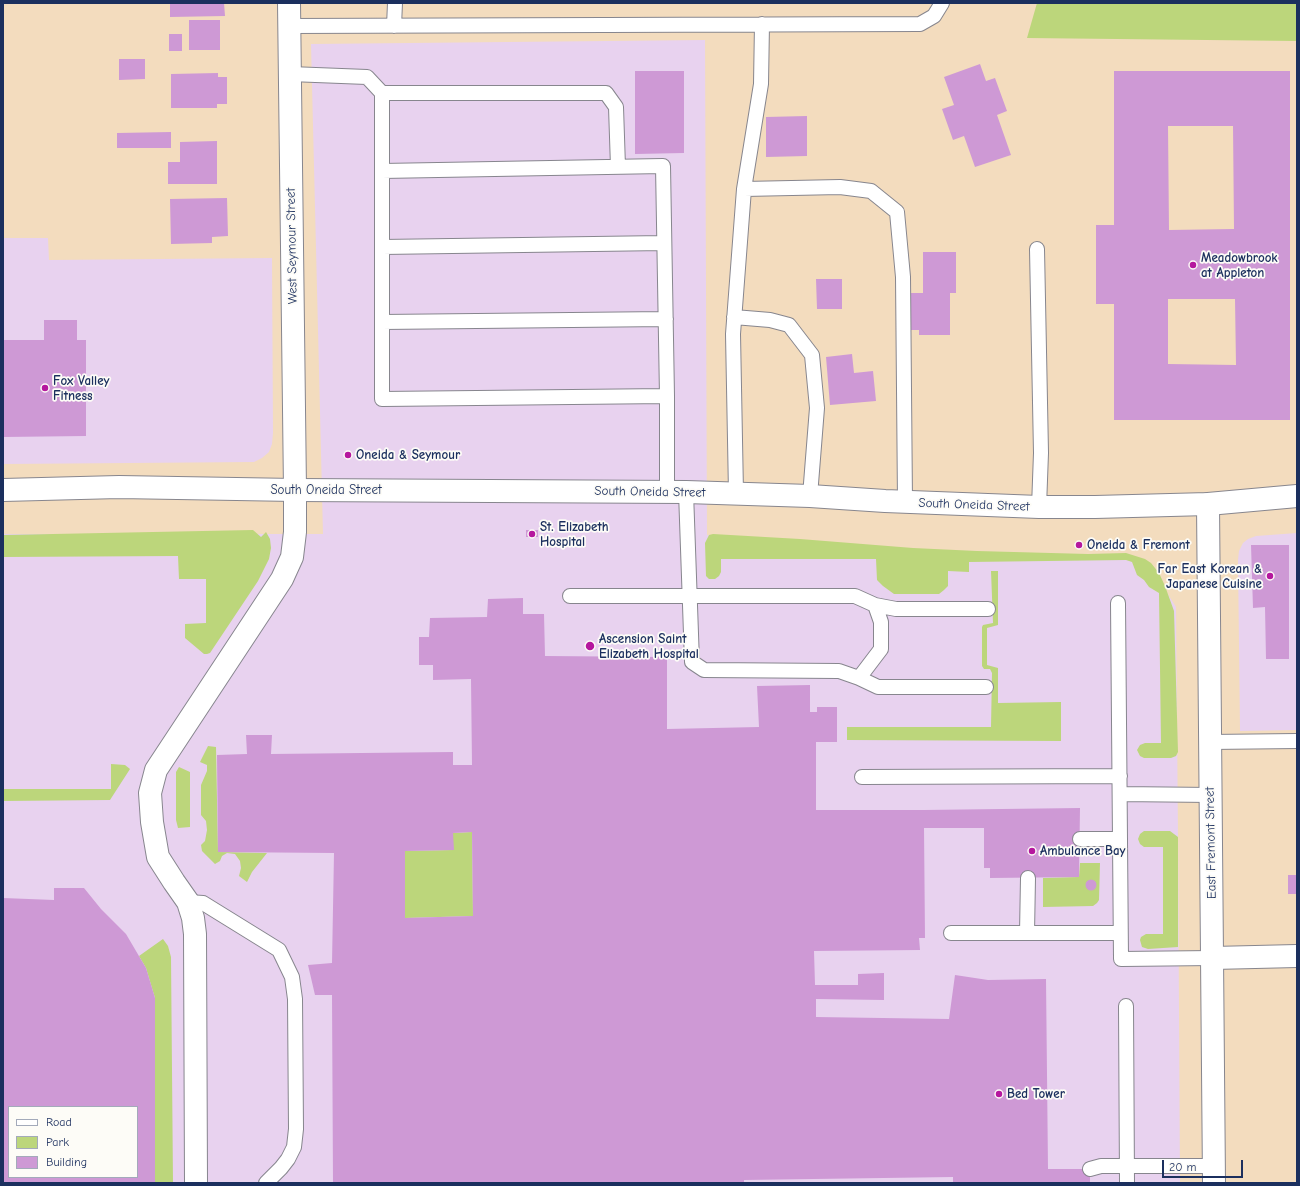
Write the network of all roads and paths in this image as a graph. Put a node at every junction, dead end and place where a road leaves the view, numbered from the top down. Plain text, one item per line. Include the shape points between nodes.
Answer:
1 (289, 3) edge
2 (395, 3) edge
3 (942, 3) edge
4 (762, 24) junction
5 (290, 26) junction
6 (394, 26) junction
7 (290, 74) junction
8 (382, 93) junction
9 (618, 167) junction
10 (382, 171) junction
11 (744, 189) junction
12 (664, 243) junction
13 (382, 247) junction
14 (1037, 249) dead end
15 (734, 317) junction
16 (666, 319) junction
17 (382, 322) junction
18 (666, 396) junction
19 (3, 490) edge
20 (295, 490) junction
21 (676, 492) junction
22 (736, 493) junction
23 (810, 496) junction
24 (1297, 496) edge
25 (905, 502) junction
26 (1208, 504) junction
27 (1039, 507) junction
28 (570, 596) dead end
29 (690, 597) junction
30 (1118, 603) dead end
31 (875, 605) junction
32 (988, 609) dead end
33 (859, 678) junction
34 (986, 687) dead end
35 (1297, 741) edge
36 (1210, 742) junction
37 (1120, 776) junction
38 (862, 777) dead end
39 (1120, 794) junction
40 (1211, 795) junction
41 (1080, 838) dead end
42 (1120, 839) junction
43 (1028, 878) dead end
44 (188, 902) junction
45 (951, 933) dead end
46 (1027, 933) junction
47 (1120, 933) junction
48 (1297, 956) edge
49 (1213, 958) junction
50 (1126, 1006) dead end
51 (1127, 1167) junction
52 (1090, 1170) dead end
53 (1214, 1174) edge
54 (196, 1183) edge
55 (266, 1183) edge
56 (1127, 1183) edge

1 - 5 street, West Seymour Street
2 - 6 lane
3 - 4 lane via 934,16 920,24
4 - 6 lane
4 - 11 lane via 761,84
5 - 6 lane
5 - 7 street, West Seymour Street
7 - 8 lane via 366,77
7 - 20 street, West Seymour Street
8 - 9 lane via 606,93 616,107
8 - 10 lane
9 - 10 lane
9 - 12 lane via 663,166
10 - 13 lane
11 - 15 lane
11 - 25 lane via 840,187 871,191 897,212 903,277
12 - 13 lane
12 - 16 lane
13 - 17 lane
14 - 27 lane via 1041,453
15 - 22 lane
15 - 23 lane via 770,320 789,325 812,355 817,408
16 - 17 lane
16 - 18 lane
17 - 18 lane via 382,399
18 - 21 lane
19 - 20 street, South Oneida Street via 119,487
20 - 21 street, South Oneida Street
20 - 44 street, West Seymour Street via 292,557 282,579 156,770 152,785 152,822 158,857
21 - 22 street, South Oneida Street
21 - 29 lane
22 - 23 street, South Oneida Street
23 - 25 street, South Oneida Street
24 - 26 street, South Oneida Street
25 - 27 street, South Oneida Street
26 - 27 street, South Oneida Street
26 - 36 street, East Fremont Street
28 - 29 lane
29 - 31 lane via 855,596
29 - 33 lane via 692,662 704,670 839,671
30 - 37 lane
31 - 32 lane via 896,609
31 - 33 lane via 881,622 881,649
33 - 34 lane via 878,687
35 - 36 lane
36 - 40 street, East Fremont Street
37 - 38 lane
37 - 39 lane
39 - 40 lane
39 - 42 lane
40 - 49 street, East Fremont Street
41 - 42 lane
42 - 47 lane
43 - 46 lane
44 - 54 street, West Seymour Street via 194,918 195,934
44 - 55 lane via 203,904 279,950 292,977 295,999 294,1147 281,1168
45 - 46 lane
46 - 47 lane
47 - 49 lane via 1121,959
48 - 49 street
49 - 53 street, East Fremont Street
50 - 51 lane
51 - 52 lane via 1101,1166
51 - 53 lane
51 - 56 lane

